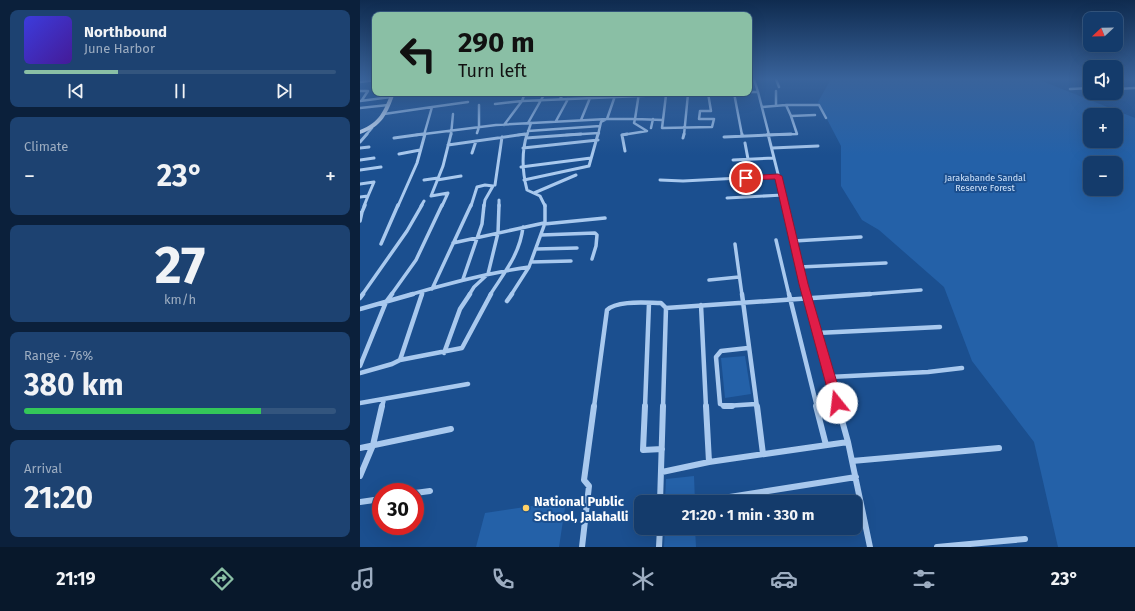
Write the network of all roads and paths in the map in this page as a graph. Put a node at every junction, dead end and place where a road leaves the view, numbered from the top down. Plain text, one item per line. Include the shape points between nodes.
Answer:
1 (388, 105) joint
2 (450, 105) edge
3 (479, 105) dead end
4 (519, 105) edge
5 (539, 105) edge
6 (565, 105) edge
7 (587, 105) edge
8 (612, 105) edge
9 (637, 105) edge
10 (664, 105) edge
11 (686, 105) edge
12 (710, 105) edge
13 (736, 105) edge
14 (786, 105) junction
15 (776, 106) joint
16 (432, 107) junction
17 (762, 107) joint
18 (360, 108) edge
19 (384, 114) junction
20 (453, 114) dead end
21 (815, 115) dead end
22 (791, 116) junction
23 (826, 118) dead end
24 (607, 119) junction
25 (635, 119) junction
26 (653, 119) junction
27 (581, 120) junction
28 (663, 120) junction
29 (556, 122) junction
30 (529, 123) junction
31 (504, 125) junction
32 (600, 126) junction
33 (479, 127) junction
34 (372, 128) junction
35 (651, 128) dead end
36 (685, 128) junction
37 (452, 130) junction
38 (360, 132) edge
39 (477, 132) dead end
40 (599, 133) junction
41 (426, 134) junction
42 (527, 134) junction
43 (769, 135) junction
44 (742, 136) junction
45 (502, 137) junction
46 (724, 137) dead end
47 (394, 138) dead end
48 (683, 138) dead end
49 (598, 140) junction
50 (476, 141) junction
51 (360, 142) edge
52 (745, 143) dead end
53 (448, 145) junction
54 (818, 146) dead end
55 (369, 147) dead end
56 (360, 148) edge
57 (523, 148) junction
58 (772, 148) junction
59 (420, 150) junction
60 (625, 151) dead end
61 (472, 153) dead end
62 (399, 154) dead end
63 (374, 158) dead end
64 (591, 158) junction
65 (774, 158) junction
66 (748, 159) junction
67 (360, 160) edge
68 (733, 160) dead end
69 (381, 167) dead end
70 (521, 167) junction
71 (360, 170) edge
72 (576, 175) dead end
73 (461, 176) dead end
74 (778, 176) junction
75 (438, 179) junction
76 (424, 180) dead end
77 (524, 180) junction
78 (660, 180) dead end
79 (360, 184) edge
80 (495, 185) dead end
81 (534, 193) junction
82 (783, 195) junction
83 (368, 196) junction
84 (360, 197) edge
85 (727, 198) dead end
86 (499, 200) dead end
87 (424, 201) dead end
88 (361, 212) edge
89 (605, 218) dead end
90 (360, 221) edge
91 (544, 224) junction
92 (523, 228) junction
93 (498, 233) junction
94 (541, 235) junction
95 (861, 237) dead end
96 (476, 239) junction
97 (776, 240) dead end
98 (794, 241) junction
99 (453, 243) junction
100 (381, 244) dead end
101 (735, 244) dead end
102 (576, 248) dead end
103 (536, 249) junction
104 (592, 259) dead end
105 (571, 261) dead end
106 (531, 262) junction
107 (886, 263) dead end
108 (529, 267) junction
109 (800, 267) junction
110 (507, 270) junction
111 (488, 274) junction
112 (739, 277) junction
113 (463, 279) junction
114 (709, 280) dead end
115 (432, 288) junction
116 (921, 290) dead end
117 (423, 291) junction
118 (360, 298) edge
119 (807, 298) junction
120 (790, 299) junction
121 (507, 301) dead end
122 (386, 302) junction
123 (742, 302) junction
124 (649, 303) junction
125 (701, 305) junction
126 (666, 308) junction
127 (360, 309) edge
128 (940, 327) dead end
129 (817, 334) junction
130 (748, 348) junction
131 (444, 353) junction
132 (400, 360) junction
133 (360, 366) edge
134 (962, 368) dead end
135 (360, 373) edge
136 (830, 377) junction
137 (468, 384) dead end
138 (384, 399) junction
139 (360, 403) edge
140 (756, 404) junction
141 (451, 429) dead end
142 (848, 442) junction
143 (373, 445) junction
144 (826, 445) junction
145 (360, 448) edge
146 (999, 448) dead end
147 (662, 449) junction
148 (763, 454) junction
149 (852, 460) junction
150 (709, 462) junction
151 (662, 472) junction
152 (360, 476) edge
153 (856, 477) junction
154 (430, 491) dead end
155 (424, 492) edge
156 (660, 495) edge
157 (742, 495) edge
158 (372, 500) edge
159 (360, 502) edge
160 (660, 535) edge
161 (1025, 539) dead end
162 (582, 547) edge
163 (659, 547) edge
164 (870, 547) edge
165 (937, 547) edge

1 - 18 street
1 - 19 street
2 - 16 street
3 - 33 street
4 - 31 street
5 - 30 street
6 - 29 street
7 - 27 street
8 - 24 street
9 - 25 street
10 - 28 street
11 - 36 street
12 - 36 street via 711,111 700,111 700,119 714,119 712,127
13 - 44 street
14 - 15 street
14 - 22 street
14 - 23 street via 819,106
15 - 17 street
16 - 19 street
16 - 41 street
17 - 43 street
19 - 34 street
20 - 37 street
21 - 22 street
22 - 43 street via 797,134
24 - 25 street
24 - 27 street
24 - 32 street via 601,122
25 - 26 street
25 - 60 street via 634,123 647,130 622,135
26 - 28 street
26 - 35 street
27 - 29 street
28 - 36 street via 662,128
29 - 30 street
30 - 31 street
30 - 42 street
31 - 33 street
32 - 40 street
32 - 42 street
33 - 37 street
33 - 39 street
34 - 38 street
34 - 51 street
36 - 48 street
37 - 41 street
37 - 53 street
40 - 42 street
40 - 49 street
41 - 47 street
41 - 59 street
42 - 45 street
42 - 57 street
43 - 44 street
43 - 58 street
44 - 46 street
45 - 50 street
45 - 80 street
49 - 57 street
49 - 64 street
50 - 53 street
50 - 61 street
52 - 66 street
53 - 75 street
54 - 58 street
55 - 56 street
57 - 70 street
58 - 65 street
59 - 62 street
59 - 100 street via 417,163
63 - 67 street
64 - 70 street
64 - 77 street via 589,166
65 - 66 street
65 - 74 street
66 - 68 street
69 - 71 street
70 - 77 street
72 - 81 street
73 - 75 street
74 - 78 street
74 - 82 street
75 - 76 street
75 - 122 street via 431,196 448,193 416,260
77 - 81 street via 527,190
79 - 83 street via 374,182
81 - 91 street via 542,197 546,206
82 - 85 street
82 - 98 street
83 - 84 street
83 - 88 street
86 - 93 street
87 - 118 street via 393,252
88 - 90 street
89 - 91 street
91 - 92 street
91 - 94 street
92 - 93 street
92 - 110 street
93 - 96 street
93 - 111 street
94 - 103 street
94 - 104 street via 595,233 596,246
95 - 98 street
96 - 99 street
96 - 99 street via 482,224 485,200 493,186 486,184 477,187 470,209
96 - 113 street
97 - 120 street
98 - 109 street
99 - 115 street
101 - 112 street
102 - 103 street
103 - 106 street
105 - 106 street
106 - 108 street
107 - 109 street
108 - 110 street
108 - 121 street
109 - 119 street
110 - 111 street
110 - 131 street via 486,300 462,348
111 - 113 street
111 - 131 street via 474,287 460,309
112 - 114 street
112 - 123 street
113 - 115 street
115 - 117 street
116 - 119 street
117 - 122 street
117 - 132 street
119 - 120 street
119 - 129 street
120 - 123 street
120 - 144 street
122 - 127 street
122 - 133 street
123 - 125 street
123 - 130 street
124 - 126 street via 661,303
124 - 147 street via 643,450
124 - 162 street via 618,304 607,310 584,480 589,486
125 - 126 street
125 - 150 street
126 - 147 street
128 - 129 street
129 - 136 street
130 - 140 street
130 - 140 street via 721,351 716,357 720,404
131 - 132 street
132 - 135 street
134 - 136 street
136 - 142 street
137 - 138 street
138 - 139 street
138 - 143 street
140 - 148 street
141 - 143 street
142 - 144 street
142 - 149 street
143 - 145 street
143 - 152 street
144 - 148 street
146 - 149 street
147 - 151 street
148 - 150 street
149 - 153 street
150 - 151 street
151 - 156 street
153 - 157 street
153 - 164 street
154 - 155 street
158 - 159 street
160 - 163 street
161 - 165 street

